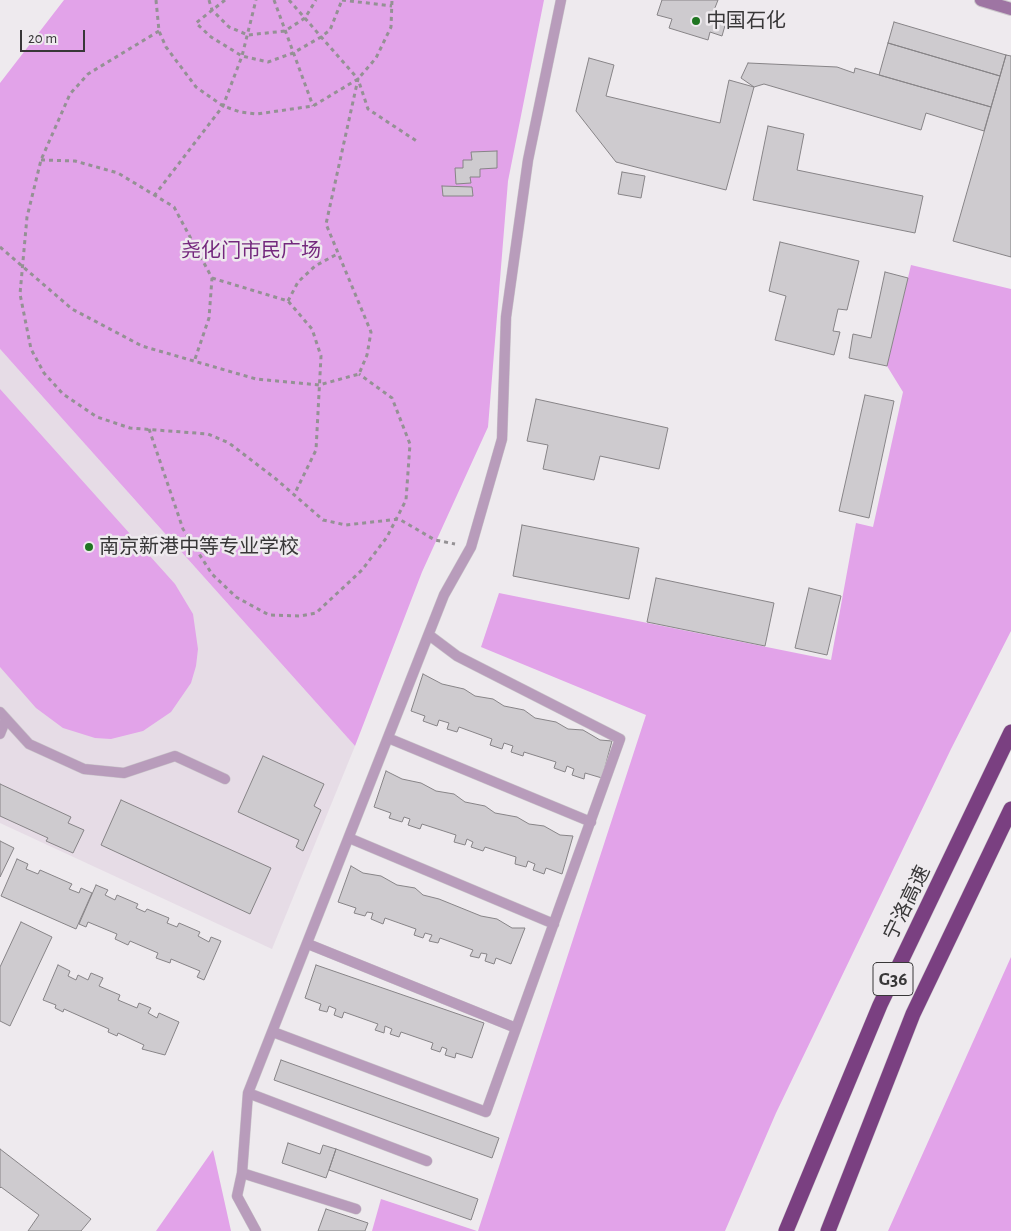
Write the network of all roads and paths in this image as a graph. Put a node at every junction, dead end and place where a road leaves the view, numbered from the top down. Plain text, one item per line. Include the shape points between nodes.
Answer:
1 (156, 0) edge
2 (209, 0) edge
3 (225, 0) edge
4 (256, 0) edge
5 (274, 0) edge
6 (290, 0) edge
7 (316, 0) edge
8 (342, 0) edge
9 (392, 0) edge
10 (561, 0) edge
11 (981, 0) edge
12 (392, 6) junction
13 (1011, 9) edge
14 (212, 10) junction
15 (305, 18) junction
16 (159, 31) junction
17 (285, 31) junction
18 (248, 35) junction
19 (321, 37) junction
20 (293, 52) junction
21 (242, 56) junction
22 (358, 80) junction
23 (223, 106) junction
24 (313, 106) junction
25 (418, 142) dead end
26 (41, 160) junction
27 (154, 196) junction
28 (0, 247) edge
29 (338, 253) junction
30 (22, 266) junction
31 (212, 278) junction
32 (288, 302) junction
33 (194, 362) junction
34 (359, 374) junction
35 (319, 386) junction
36 (149, 429) junction
37 (294, 495) junction
38 (398, 519) junction
39 (471, 546) junction
40 (429, 635) junction
41 (3, 716) edge
42 (1011, 732) edge
43 (0, 734) edge
44 (388, 738) junction
45 (225, 779) dead end
46 (1011, 809) edge
47 (590, 822) junction
48 (349, 838) junction
49 (554, 924) junction
50 (308, 944) junction
51 (516, 1028) junction
52 (273, 1032) junction
53 (248, 1093) junction
54 (427, 1161) dead end
55 (242, 1173) junction
56 (356, 1209) dead end
57 (256, 1231) edge
58 (786, 1231) edge
59 (828, 1231) edge

1 - 16 path
2 - 14 path
3 - 14 path
4 - 18 path
5 - 17 path
6 - 15 path
7 - 15 path
8 - 12 path
8 - 19 path via 330,30
9 - 12 path
10 - 39 lane via 528,160 506,317 502,439
11 - 13 main road
12 - 22 path via 391,27 376,58
14 - 18 path via 229,27
14 - 21 path via 196,23 211,37
15 - 17 path
15 - 19 path
16 - 23 path via 166,47 196,87
16 - 26 path via 88,74 70,94
17 - 18 path
17 - 20 path
18 - 21 path
19 - 20 path
19 - 22 path
20 - 21 path via 268,62
20 - 24 path
21 - 23 path
22 - 24 path
22 - 25 path via 368,110
22 - 29 path via 326,224
23 - 24 path via 257,114
23 - 27 path
26 - 27 path via 75,161 118,173
26 - 30 path via 27,217
27 - 31 path via 174,207
28 - 30 path
29 - 32 path via 315,266 298,282
29 - 34 path via 371,332
30 - 33 path via 72,309 142,346
30 - 36 path via 20,294 24,322 31,350 44,373 63,394 97,417 130,428
31 - 32 path
31 - 33 path via 209,318
32 - 35 path via 312,329 321,356
33 - 35 path via 256,379
34 - 35 path
34 - 38 path via 392,398 410,444 406,500
35 - 37 path via 316,450
36 - 37 path via 208,434 229,443
36 - 38 path via 183,529 212,574 236,597 269,615 316,613 362,570
37 - 38 path via 323,520 346,525
38 - 39 path via 435,540
39 - 40 lane via 444,595
40 - 44 lane
40 - 47 lane via 457,656 620,739
41 - 43 lane
41 - 45 lane via 29,744 84,769 124,773 175,756
42 - 58 highway, 宁洛高速 / G36 via 880,1005
44 - 47 lane
44 - 48 lane
46 - 59 highway, G36 via 913,1014
47 - 49 lane
48 - 49 lane
48 - 50 lane
49 - 51 lane
50 - 51 lane
50 - 52 lane
51 - 52 lane via 486,1112
52 - 53 lane
53 - 54 lane
53 - 55 lane
55 - 56 lane
55 - 57 lane via 237,1196

